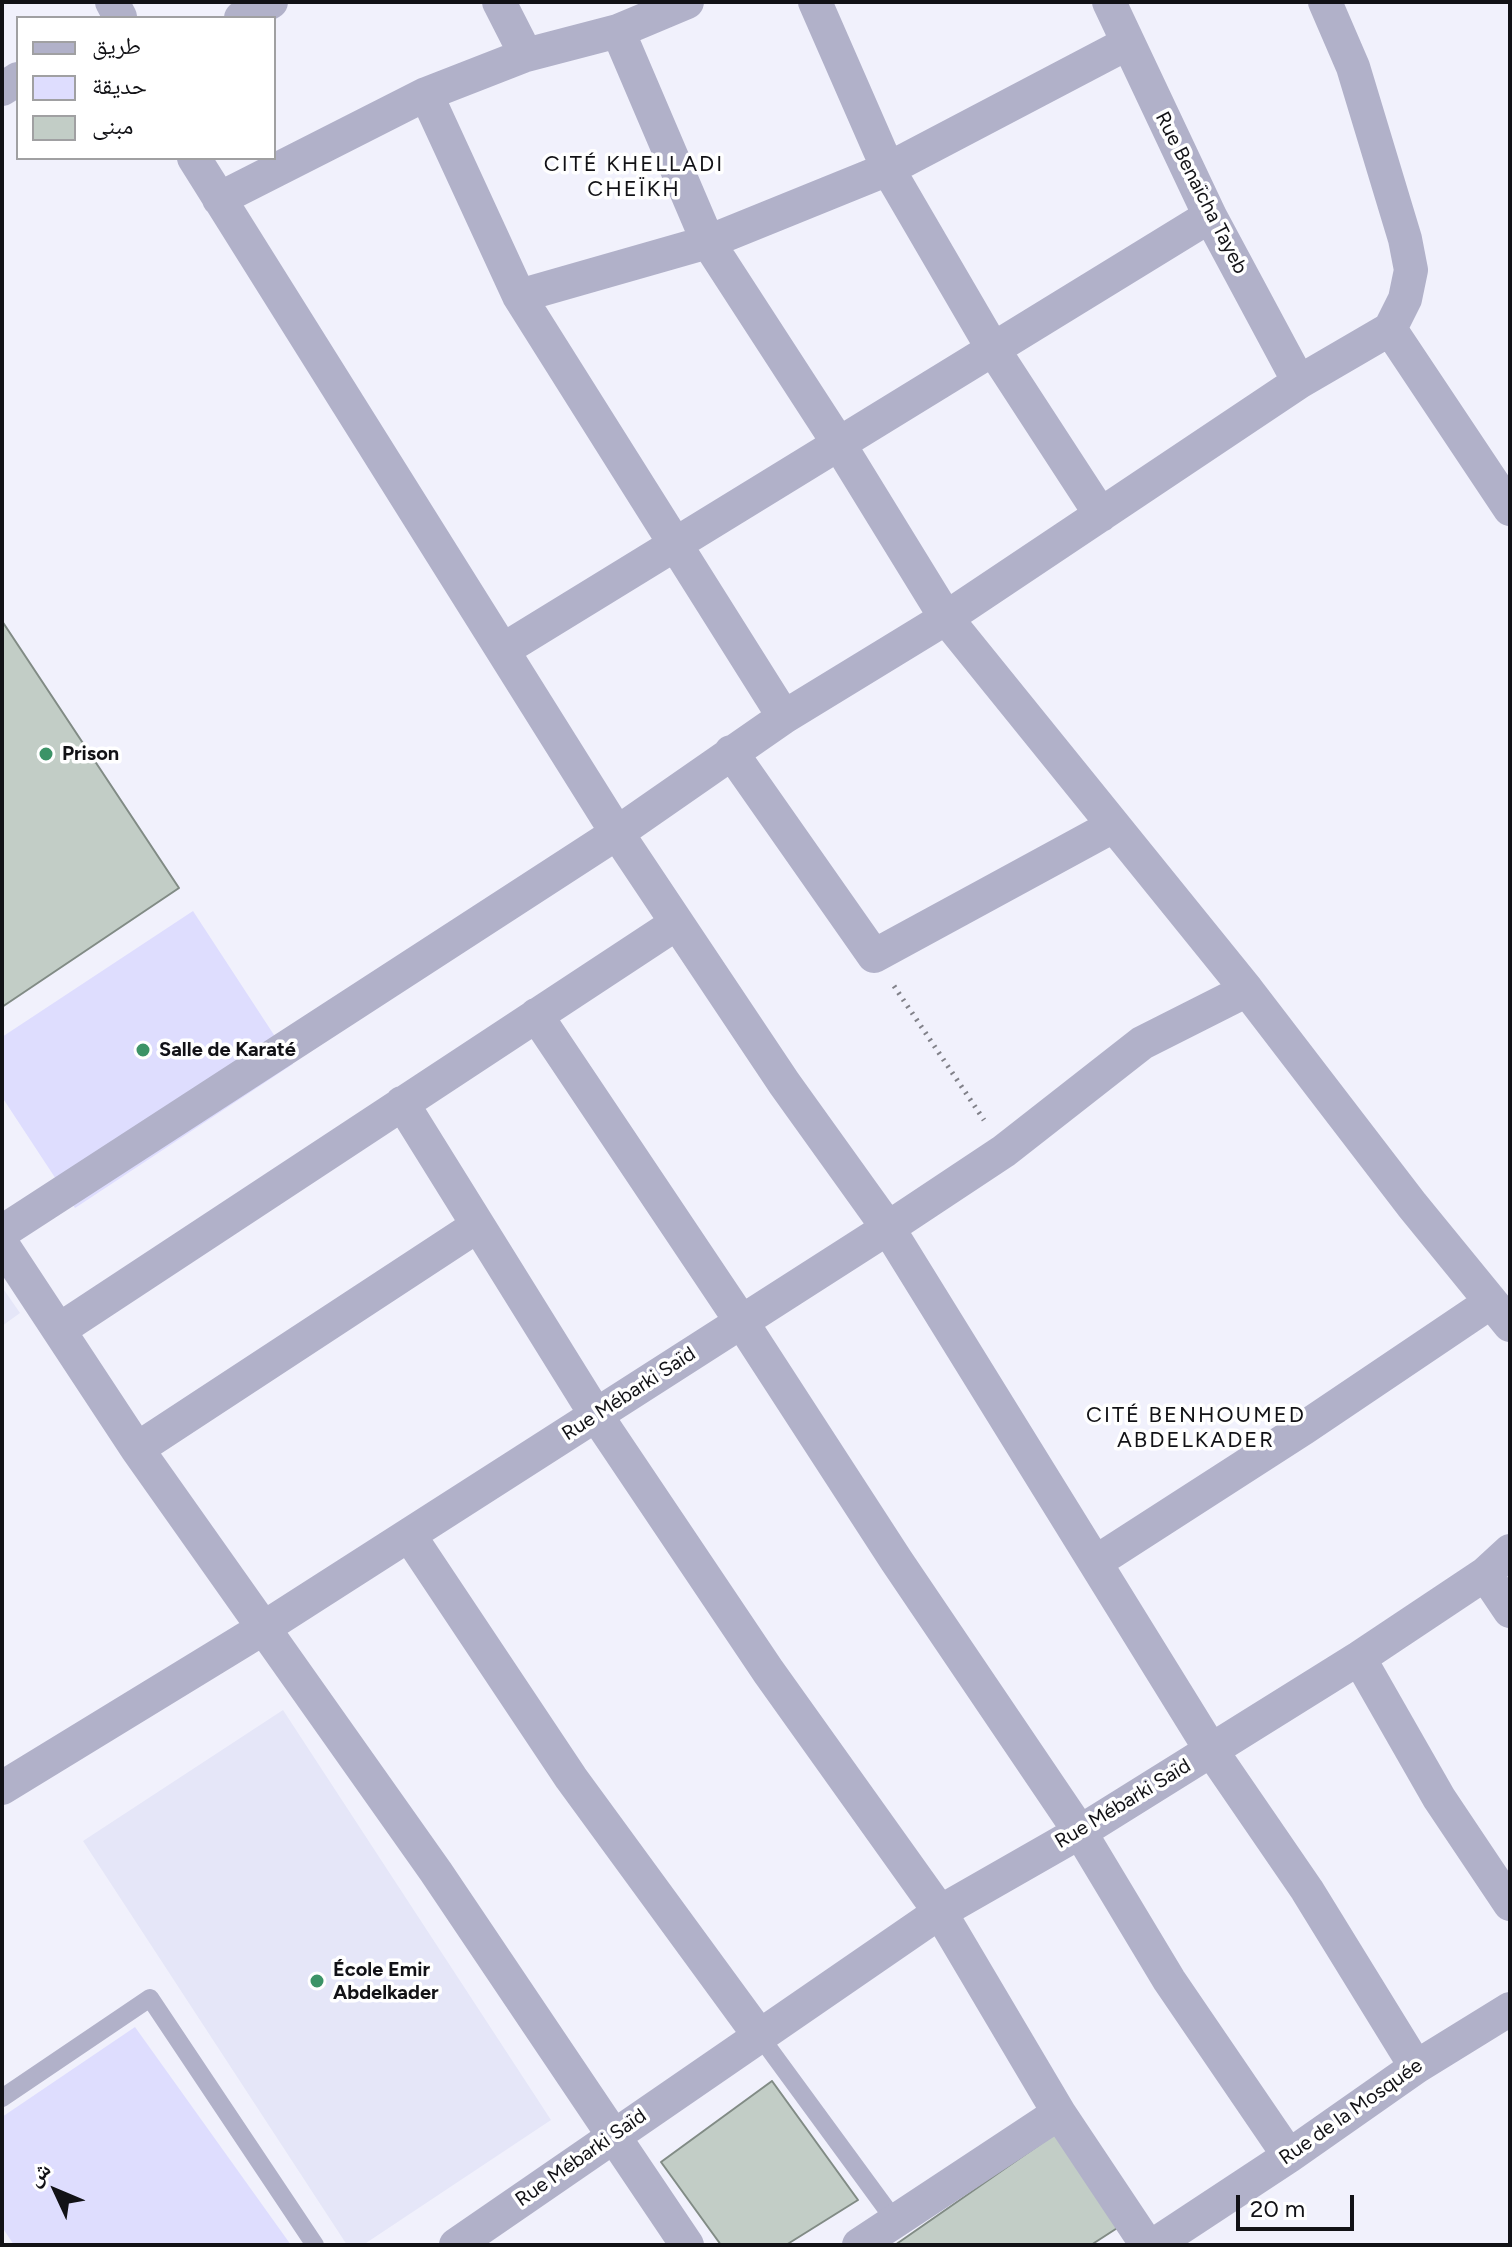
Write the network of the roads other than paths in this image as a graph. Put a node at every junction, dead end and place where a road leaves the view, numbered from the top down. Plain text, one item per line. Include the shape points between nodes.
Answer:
1 (271, 2) edge
2 (499, 2) edge
3 (687, 2) edge
4 (815, 2) edge
5 (1109, 2) edge
6 (1325, 2) edge
7 (245, 16) edge
8 (618, 31) junction
9 (1128, 43) junction
10 (526, 55) junction
11 (426, 94) junction
12 (195, 160) edge
13 (888, 169) junction
14 (219, 199) junction
15 (1210, 216) junction
16 (708, 242) junction
17 (519, 296) junction
18 (1390, 329) junction
19 (993, 349) junction
20 (1299, 382) junction
21 (839, 444) junction
22 (1510, 509) edge
23 (1101, 515) junction
24 (674, 546) junction
25 (946, 618) junction
26 (503, 650) junction
27 (784, 717) junction
28 (731, 752) junction
29 (1113, 826) junction
30 (617, 833) junction
31 (677, 923) junction
32 (1247, 990) junction
33 (536, 1015) junction
34 (402, 1103) junction
35 (477, 1226) junction
36 (888, 1228) junction
37 (2, 1232) edge
38 (2, 1244) edge
39 (1501, 1314) edge
40 (741, 1321) junction
41 (59, 1330) junction
42 (596, 1415) junction
43 (137, 1449) junction
44 (409, 1535) junction
45 (1510, 1551) edge
46 (1096, 1562) junction
47 (1485, 1574) junction
48 (1510, 1611) edge
49 (262, 1629) junction
50 (1359, 1658) junction
51 (1211, 1750) junction
52 (2, 1788) edge
53 (1080, 1832) junction
54 (1510, 1904) edge
55 (940, 1912) junction
56 (1510, 2009) edge
57 (759, 2035) junction
58 (1416, 2067) junction
59 (2, 2098) edge
60 (1059, 2113) junction
61 (613, 2136) junction
62 (1289, 2156) junction
63 (896, 2222) junction
64 (315, 2245) edge
65 (456, 2245) edge
66 (687, 2245) edge
67 (859, 2245) edge
68 (1147, 2245) edge
69 (1154, 2245) edge

1 - 7 street
2 - 10 street
3 - 8 street
4 - 13 street
5 - 9 street, Rue Benaïcha Tayeb
6 - 18 street via 1353,67 1411,270 1405,299
8 - 10 street
8 - 16 street
9 - 13 street
9 - 15 street, Rue Benaïcha Tayeb
10 - 11 street
11 - 14 street
11 - 17 street
12 - 14 street
13 - 16 street
13 - 19 street
14 - 26 street
15 - 19 street
15 - 20 street, Rue Benaïcha Tayeb
16 - 17 street
16 - 21 street
17 - 24 street
18 - 20 street
18 - 22 street
19 - 21 street
19 - 23 street
20 - 23 street
21 - 24 street
21 - 25 street
23 - 25 street
24 - 26 street
24 - 27 street
25 - 27 street
25 - 29 street
26 - 30 street
27 - 28 street
28 - 29 street via 874,956
28 - 30 street
29 - 32 street
30 - 31 street
30 - 37 street
31 - 33 street
31 - 36 street
32 - 36 street, Rue Mébarki Saïd via 1142,1043 1004,1151
32 - 39 street
33 - 34 street
33 - 40 street
34 - 35 street
34 - 41 street
35 - 42 street
35 - 43 street
36 - 40 street, Rue Mébarki Saïd
36 - 46 street
38 - 41 street
39 - 46 street via 1304,1428
40 - 42 street, Rue Mébarki Saïd
40 - 53 street
41 - 43 street
42 - 44 street, Rue Mébarki Saïd
42 - 55 street via 768,1671
43 - 49 street
44 - 49 street, Rue Mébarki Saïd
44 - 57 street via 571,1778
45 - 47 street, Rue Mébarki Saïd
46 - 51 street
47 - 48 street
47 - 50 street, Rue Mébarki Saïd
49 - 52 street, Rue Mébarki Saïd
49 - 61 street via 436,1872
50 - 51 street, Rue Mébarki Saïd
50 - 54 street via 1439,1798
51 - 53 street, Rue Mébarki Saïd
51 - 58 street via 1307,1890
53 - 55 street, Rue Mébarki Saïd
53 - 62 street via 1169,1980
55 - 57 street, Rue Mébarki Saïd
55 - 60 street
56 - 58 street, Rue de la Mosquée
57 - 61 street, Rue Mébarki Saïd
57 - 63 lane
58 - 62 street, Rue de la Mosquée
59 - 64 lane via 150,1998
60 - 63 street
60 - 68 street
61 - 65 street, Rue Mébarki Saïd
61 - 66 street
62 - 69 street, Rue de la Mosquée
63 - 67 street

